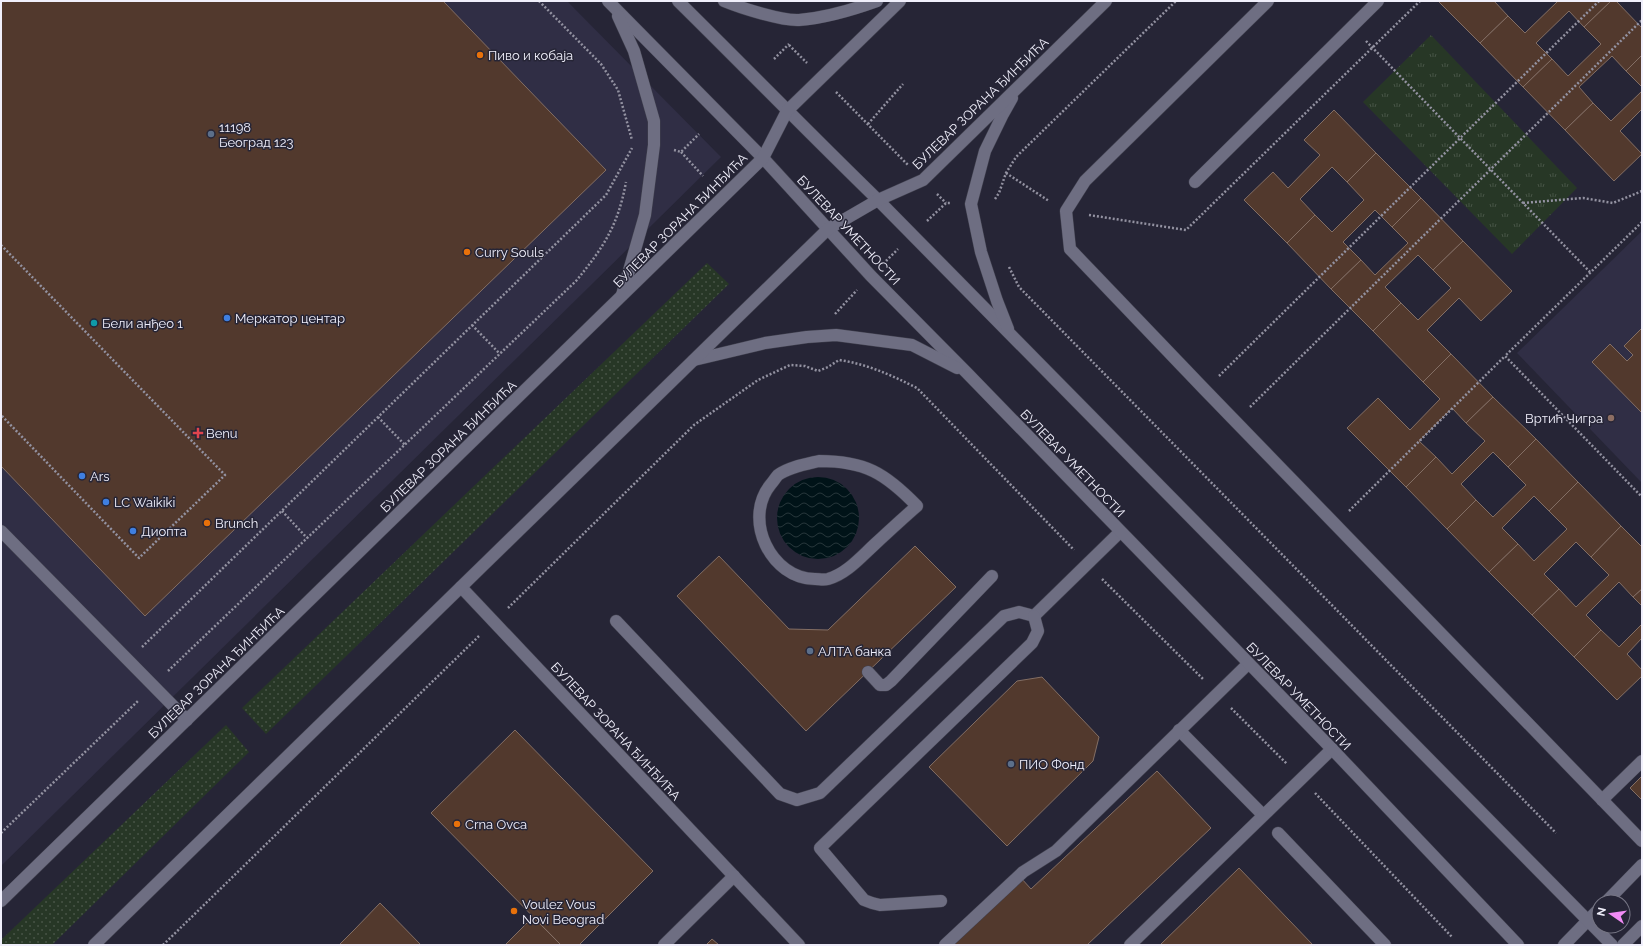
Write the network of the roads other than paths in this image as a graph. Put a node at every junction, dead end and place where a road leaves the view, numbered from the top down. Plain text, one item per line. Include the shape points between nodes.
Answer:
1 (678, 1) edge
2 (724, 1) edge
3 (877, 1) edge
4 (900, 1) edge
5 (1106, 1) edge
6 (1268, 1) edge
7 (1378, 1) edge
8 (611, 4) edge
9 (1022, 82) junction
10 (787, 111) junction
11 (763, 158) junction
12 (1195, 182) dead end
13 (878, 200) junction
14 (828, 229) junction
15 (622, 296) junction
16 (1010, 334) junction
17 (693, 360) junction
18 (967, 373) junction
19 (917, 506) joint
20 (1, 531) edge
21 (1120, 532) junction
22 (992, 576) dead end
23 (461, 587) junction
24 (1034, 616) junction
25 (616, 621) dead end
26 (1248, 664) junction
27 (868, 672) dead end
28 (187, 720) junction
29 (1179, 730) junction
30 (1332, 749) junction
31 (1642, 761) edge
32 (1602, 800) junction
33 (1263, 815) junction
34 (1278, 833) dead end
35 (1642, 841) edge
36 (1642, 865) edge
37 (734, 876) junction
38 (1614, 894) edge
39 (1, 901) edge
40 (941, 901) dead end
41 (1591, 918) edge
42 (1588, 921) junction
43 (1642, 926) edge
44 (94, 945) edge
45 (664, 945) edge
46 (799, 945) edge
47 (945, 945) edge
48 (1130, 945) edge
49 (1386, 945) edge
50 (1518, 945) edge
51 (1564, 945) edge
52 (1612, 945) edge
53 (1623, 945) edge

1 - 10 street
2 - 3 street via 782,18 798,20 837,14
4 - 10 street, БУЛЕВАР ЗОРАНА ЂИНЂИЋА
5 - 9 street, БУЛЕВАР ЗОРАНА ЂИНЂИЋА
6 - 32 street via 1085,182 1066,211 1070,248 1204,390
7 - 12 street
8 - 11 street, БУЛЕВАР УМЕТНОСТИ
8 - 15 street via 634,51 654,122 654,145 645,215
9 - 13 street, БУЛЕВАР ЗОРАНА ЂИНЂИЋА via 923,180
9 - 16 street via 985,151 971,204 981,252
10 - 11 street, БУЛЕВАР ЗОРАНА ЂИНЂИЋА
10 - 13 street
11 - 14 street, БУЛЕВАР УМЕТНОСТИ
11 - 15 street, БУЛЕВАР ЗОРАНА ЂИНЂИЋА
13 - 14 street, БУЛЕВАР ЗОРАНА ЂИНЂИЋА
13 - 16 street
14 - 17 street, БУЛЕВАР ЗОРАНА ЂИНЂИЋА
14 - 18 street, БУЛЕВАР УМЕТНОСТИ
15 - 28 street, БУЛЕВАР ЗОРАНА ЂИНЂИЋА
16 - 42 street
17 - 18 street via 765,343 836,335 912,345
17 - 23 street, БУЛЕВАР ЗОРАНА ЂИНЂИЋА
18 - 21 street, БУЛЕВАР УМЕТНОСТИ
19 - 19 street via 890,480 867,468 837,461 819,461 801,465 778,475 761,503 759,523 764,541 774,559 790,573 806,579 827,579 847,570
20 - 28 street
21 - 24 street
21 - 26 street, БУЛЕВАР УМЕТНОСТИ
22 - 27 street via 891,681 880,685
23 - 37 street, БУЛЕВАР ЗОРАНА ЂИНЂИЋА
23 - 44 street, БУЛЕВАР ЗОРАНА ЂИНЂИЋА
24 - 25 street via 1019,612 1004,616 820,793 797,800 780,794
24 - 40 street via 1038,631 1032,643 820,848 864,900 880,905
26 - 29 street
26 - 30 street, БУЛЕВАР УМЕТНОСТИ
28 - 39 street, БУЛЕВАР ЗОРАНА ЂИНЂИЋА
29 - 33 street
29 - 47 street via 1056,851 1024,872
30 - 33 street
30 - 50 street, БУЛЕВАР УМЕТНОСТИ
31 - 32 street
32 - 35 street
33 - 48 street
34 - 49 street
36 - 38 street
37 - 45 street
37 - 46 street, БУЛЕВАР ЗОРАНА ЂИНЂИЋА
41 - 42 street
42 - 51 street
42 - 52 street
43 - 53 street

